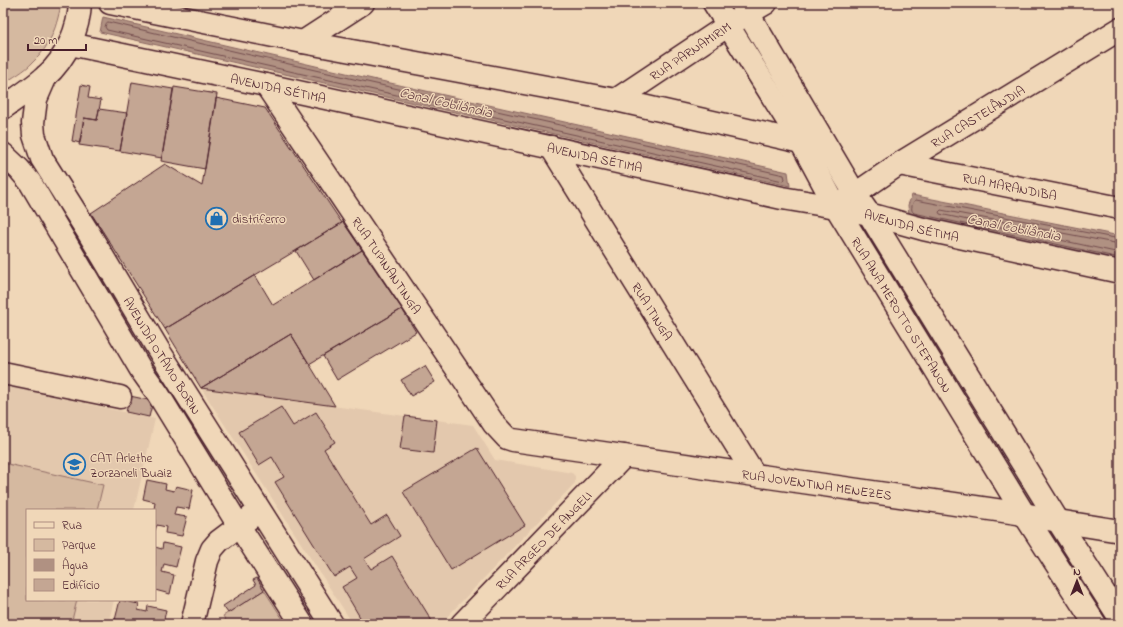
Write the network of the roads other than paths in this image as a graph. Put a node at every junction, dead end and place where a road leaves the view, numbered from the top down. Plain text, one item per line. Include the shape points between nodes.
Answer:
1 (80, 3) edge
2 (110, 3) edge
3 (364, 3) edge
4 (714, 3) edge
5 (752, 7) edge
6 (728, 26) junction
7 (1120, 29) edge
8 (303, 42) junction
9 (70, 44) junction
10 (46, 76) junction
11 (266, 84) junction
12 (616, 100) junction
13 (3, 108) edge
14 (801, 142) junction
15 (551, 147) junction
16 (3, 154) edge
17 (899, 164) junction
18 (855, 194) junction
19 (836, 207) junction
20 (1120, 208) edge
21 (869, 214) junction
22 (88, 232) junction
23 (68, 245) junction
24 (1120, 272) edge
25 (161, 354) junction
26 (140, 370) junction
27 (3, 373) edge
28 (120, 397) dead end
29 (514, 440) joint
30 (624, 456) junction
31 (754, 474) junction
32 (260, 510) junction
33 (1024, 514) junction
34 (1058, 521) junction
35 (239, 526) junction
36 (1120, 531) edge
37 (1120, 618) edge
38 (192, 624) edge
39 (302, 624) edge
40 (332, 624) edge
41 (462, 624) edge
42 (1095, 624) edge

1 - 9 street
2 - 8 street
3 - 8 street
4 - 6 street, RUA ANA MEROTTO STEFANON
5 - 6 street, RUA PARNAMIRIM
5 - 18 street, RUA ANA MEROTTO STEFANON
6 - 12 street, RUA PARNAMIRIM
6 - 14 street, RUA ANA MEROTTO STEFANON
7 - 17 street, RUA CASTELÂNDIA
8 - 12 street
9 - 10 street
9 - 11 street, AVENIDA SÉTIMA
10 - 13 street
10 - 22 street, AVENIDA OTÁVIO BORIN via 34,111 37,147
11 - 15 street, AVENIDA SÉTIMA
11 - 29 street, RUA TUPINANTINGA via 494,424 506,438
12 - 14 street
14 - 19 street, RUA ANA MEROTTO STEFANON
15 - 19 street, AVENIDA SÉTIMA via 782,198
15 - 31 street, RUA ITINGA
16 - 23 street, AVENIDA OTÁVIO BORIN via 30,182
17 - 18 street, RUA CASTELÂNDIA
17 - 20 street, RUA MARANDIBA
18 - 19 street, RUA CASTELÂNDIA
18 - 21 street, RUA ANA MEROTTO STEFANON
19 - 21 street, AVENIDA SÉTIMA
19 - 33 street, RUA ANA MEROTTO STEFANON
21 - 24 street, AVENIDA SÉTIMA via 923,229
21 - 34 street, RUA ANA MEROTTO STEFANON
22 - 23 street
22 - 25 street, AVENIDA OTÁVIO BORIN
23 - 26 street, AVENIDA OTÁVIO BORIN
25 - 26 street
25 - 32 street, AVENIDA OTÁVIO BORIN
26 - 35 street, AVENIDA OTÁVIO BORIN via 158,394
27 - 28 street
29 - 30 street, RUA JOVENTINA MENEZES
30 - 31 street, RUA JOVENTINA MENEZES
30 - 41 street, RUA ARGEO DE ANGELI
31 - 33 street, RUA JOVENTINA MENEZES
32 - 35 street
32 - 40 street, AVENIDA OTÁVIO BORIN
33 - 34 street, RUA JOVENTINA MENEZES
33 - 42 street, RUA ANA MEROTTO STEFANON
34 - 36 street, RUA JOVENTINA MENEZES
34 - 37 street, RUA ANA MEROTTO STEFANON
35 - 38 street via 215,544 209,554
35 - 39 street, AVENIDA OTÁVIO BORIN

